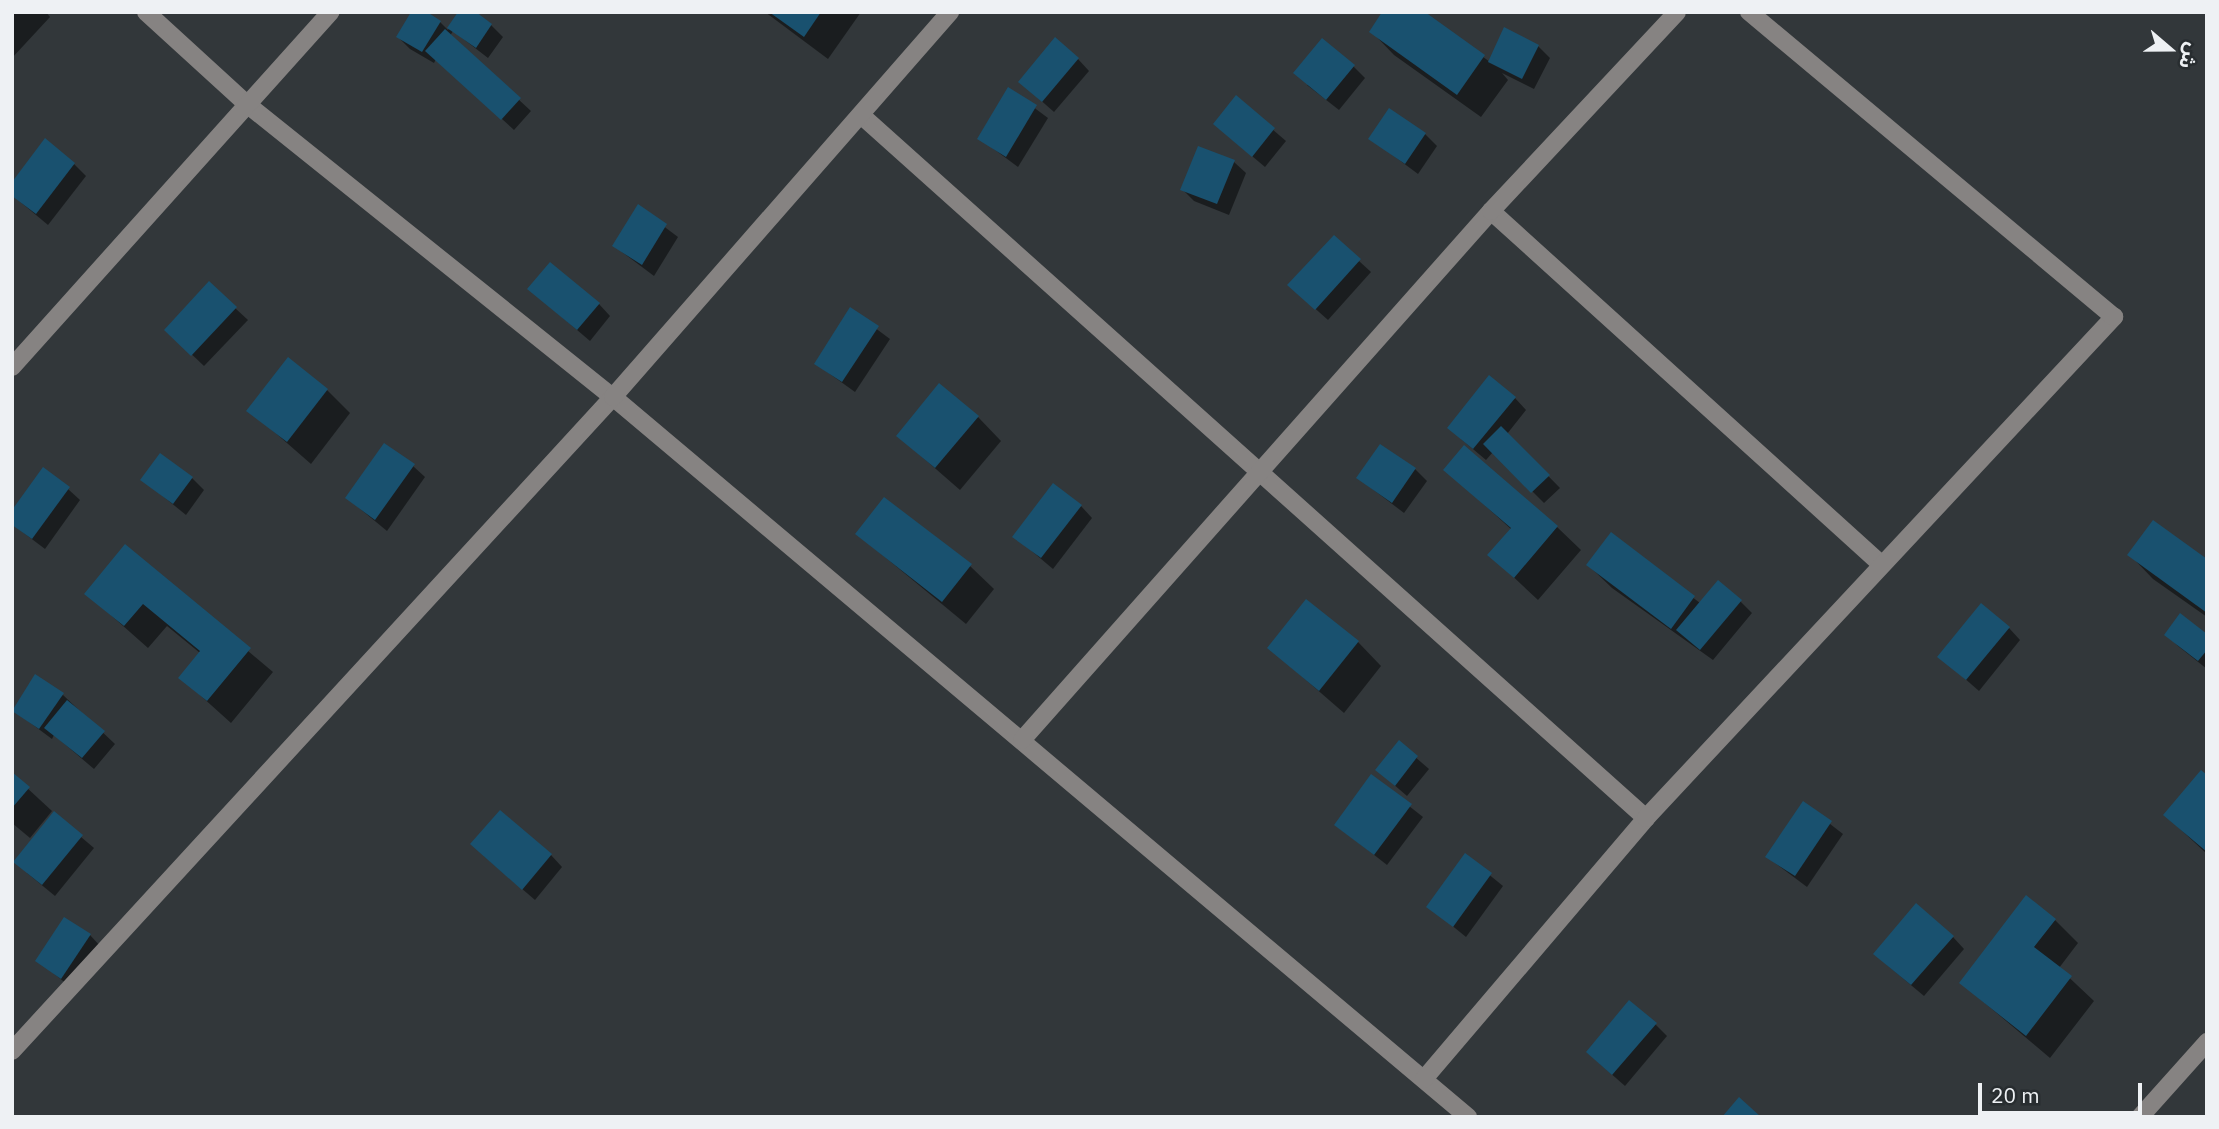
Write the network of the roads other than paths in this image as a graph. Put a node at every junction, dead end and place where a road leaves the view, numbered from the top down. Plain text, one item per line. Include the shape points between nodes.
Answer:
1 (146, 12) edge
2 (330, 12) edge
3 (950, 12) edge
4 (1677, 12) edge
5 (1749, 12) edge
6 (248, 105) junction
7 (861, 115) junction
8 (1491, 211) junction
9 (12, 367) edge
10 (613, 397) junction
11 (1259, 472) junction
12 (1882, 565) junction
13 (1022, 740) junction
14 (1646, 818) junction
15 (2207, 1042) edge
16 (12, 1051) edge
17 (1424, 1079) junction
18 (1468, 1117) edge
19 (2140, 1117) edge

1 - 6 street
2 - 6 street
3 - 7 street
4 - 8 street
5 - 12 street via 2114,317
6 - 9 street
6 - 10 street
7 - 10 street
7 - 11 street
8 - 11 street
8 - 12 street
10 - 13 street
10 - 16 street
11 - 13 street
11 - 14 street
12 - 14 street
13 - 17 street
14 - 17 street
15 - 19 street
17 - 18 street

